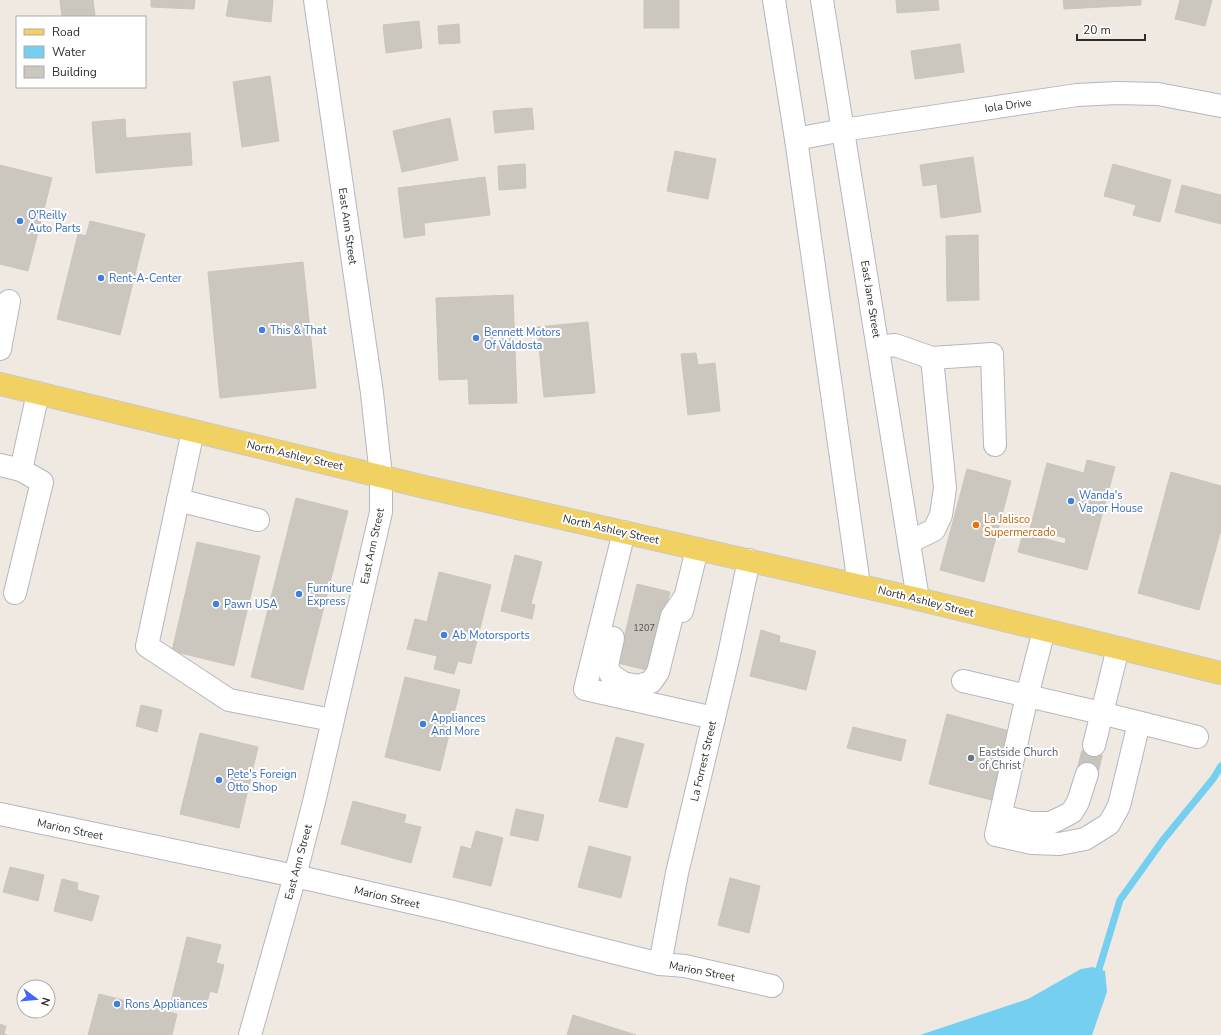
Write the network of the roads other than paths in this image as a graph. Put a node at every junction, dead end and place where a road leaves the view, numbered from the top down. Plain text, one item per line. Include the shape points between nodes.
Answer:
1 (315, 0) edge
2 (774, 0) edge
3 (822, 0) edge
4 (1221, 106) edge
5 (843, 130) junction
6 (796, 139) junction
7 (12, 302) edge
8 (878, 347) junction
9 (0, 349) edge
10 (932, 358) junction
11 (0, 384) edge
12 (38, 393) junction
13 (193, 430) junction
14 (995, 445) dead end
15 (10, 467) edge
16 (381, 476) junction
17 (178, 500) junction
18 (258, 520) dead end
19 (624, 532) junction
20 (909, 542) junction
21 (696, 549) junction
22 (749, 560) junction
23 (859, 585) junction
24 (15, 593) dead end
25 (685, 597) junction
26 (918, 599) junction
27 (607, 602) junction
28 (1044, 630) junction
29 (1118, 648) junction
30 (1221, 673) edge
31 (963, 681) dead end
32 (1027, 696) junction
33 (660, 706) junction
34 (1102, 713) junction
35 (714, 718) junction
36 (332, 720) junction
37 (1139, 723) junction
38 (1197, 737) dead end
39 (1094, 745) tunnel mouth
40 (1087, 774) tunnel mouth
41 (0, 814) edge
42 (1000, 816) junction
43 (295, 876) junction
44 (660, 964) junction
45 (772, 986) dead end
46 (250, 1035) edge

1 - 16 street, East Ann Street via 372,393
2 - 6 street
3 - 5 street, East Jane Street
4 - 5 street, Iola Drive via 1158,94 1117,93 1077,96
5 - 6 street, Iola Drive
5 - 8 street, East Jane Street
6 - 23 street
7 - 9 street
8 - 10 street via 895,344
8 - 20 street, East Jane Street
10 - 14 street via 992,354
10 - 20 street via 944,488 941,515 934,530
11 - 12 main road, North Ashley Street
12 - 13 main road, North Ashley Street
12 - 15 street
13 - 16 main road, North Ashley Street
13 - 17 street
15 - 24 street via 42,482
16 - 19 main road, North Ashley Street
16 - 36 street, East Ann Street via 381,512
17 - 18 street
17 - 36 street via 147,646 229,700
19 - 21 main road, North Ashley Street
19 - 27 street
20 - 26 street, East Jane Street
21 - 22 main road, North Ashley Street
21 - 25 street
22 - 23 main road, North Ashley Street
22 - 35 street, La Forrest Street
23 - 26 main road, North Ashley Street
25 - 27 street via 672,616 658,672 651,682 638,686 623,683 611,675 607,666 618,614
25 - 33 street
26 - 28 main road, North Ashley Street
27 - 33 street via 586,689
28 - 29 main road, North Ashley Street
28 - 32 street
29 - 30 main road, North Ashley Street
29 - 34 street
31 - 32 street
32 - 34 street
32 - 42 street
33 - 35 street
34 - 37 street
34 - 39 street
35 - 44 street, La Forrest Street via 677,873
36 - 43 street, East Ann Street
37 - 38 street
37 - 42 street via 1119,806 1109,824 1085,838 1059,844 1032,843 996,835
40 - 42 street via 1078,802 1072,812 1063,817 1050,823 1031,823
41 - 43 street, Marion Street
43 - 44 street, Marion Street via 449,911
43 - 46 street, East Ann Street
44 - 45 street, Marion Street via 685,966

